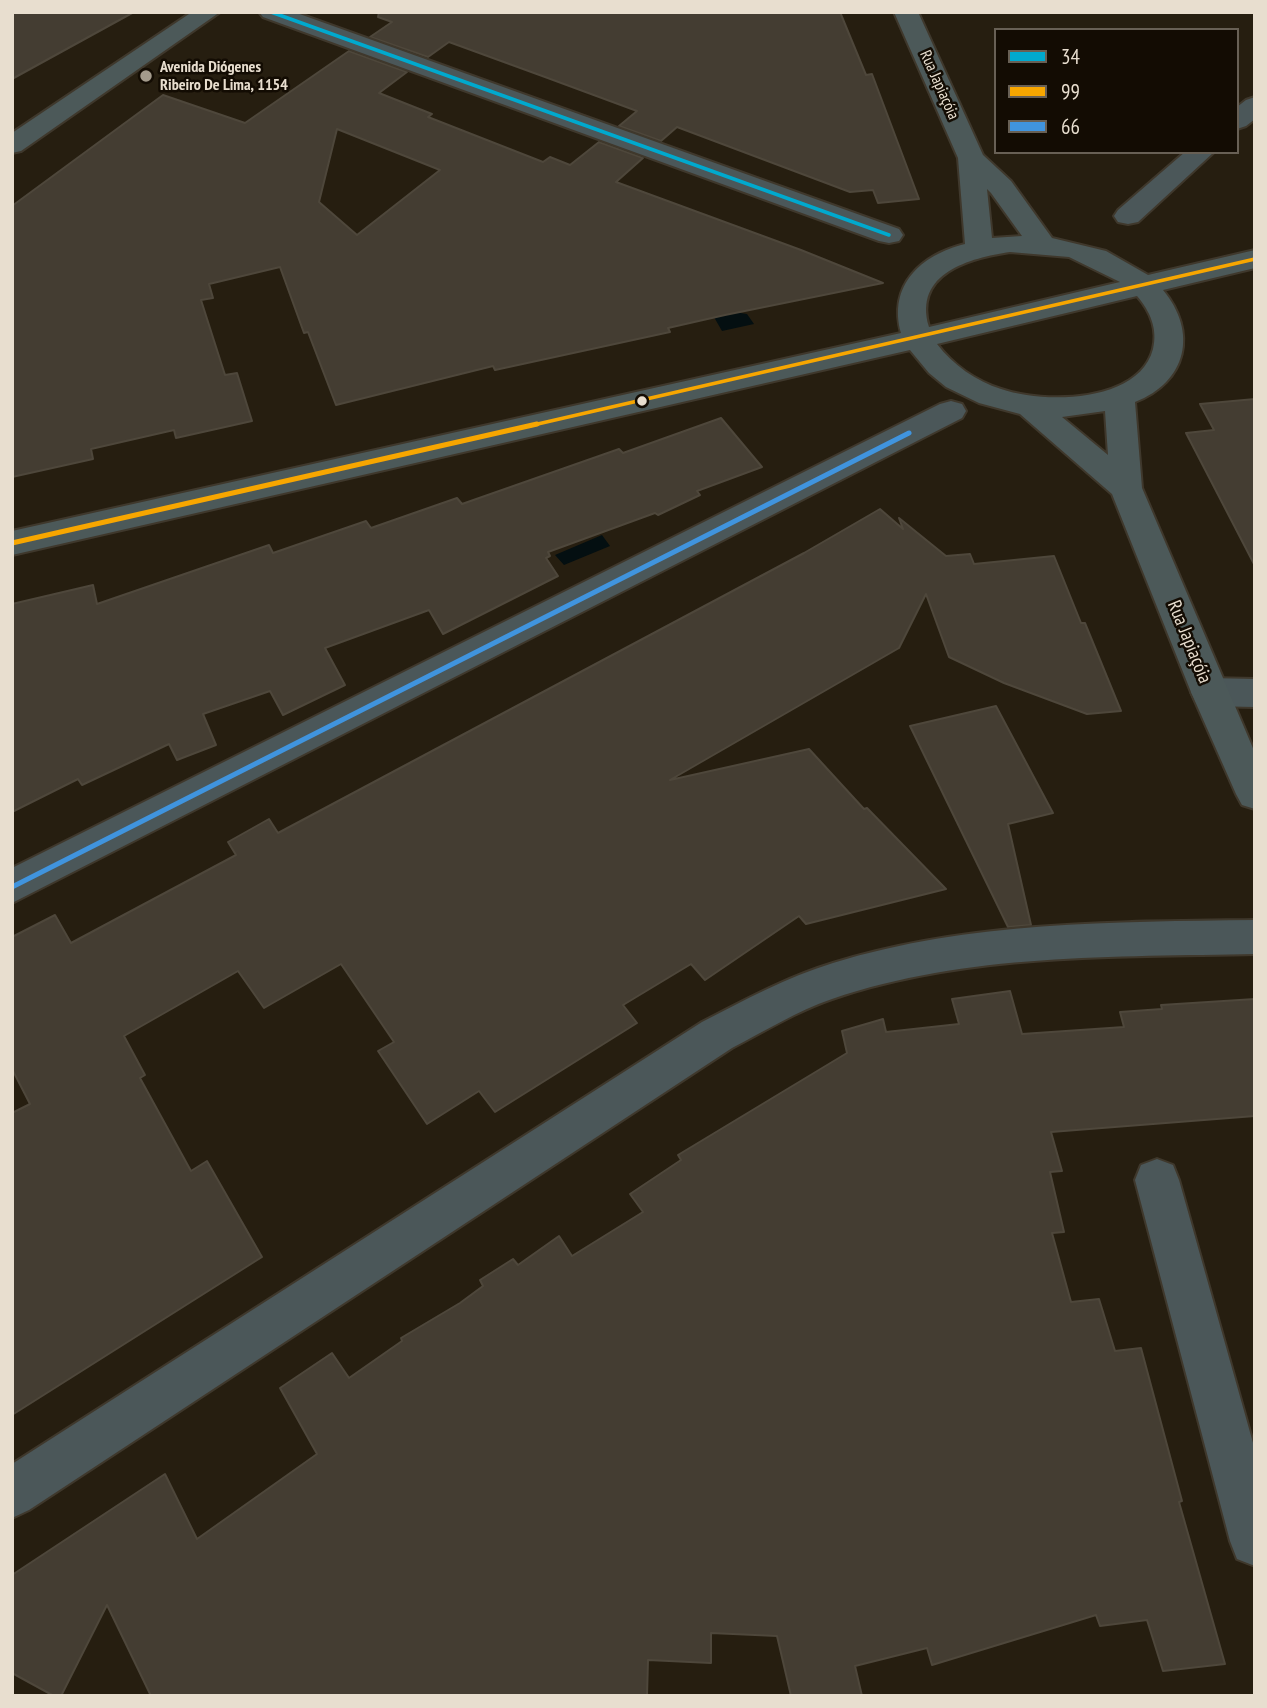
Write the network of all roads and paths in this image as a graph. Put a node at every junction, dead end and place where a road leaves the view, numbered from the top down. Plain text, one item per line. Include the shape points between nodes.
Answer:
1 (208, 12) edge
2 (271, 12) edge
3 (906, 12) edge
4 (1255, 105) edge
5 (1239, 119) edge
6 (12, 145) edge
7 (1199, 154) edge
8 (971, 158) junction
9 (1128, 216) dead end
10 (889, 235) dead end
11 (1043, 245) junction
12 (979, 248) junction
13 (1255, 259) edge
14 (1144, 285) junction
15 (916, 339) junction
16 (1119, 398) junction
17 (1030, 406) junction
18 (951, 411) dead end
19 (1126, 488) junction
20 (12, 543) edge
21 (1209, 692) junction
22 (1255, 693) edge
23 (1255, 794) edge
24 (12, 887) edge
25 (1255, 936) edge
26 (1157, 1180) dead end
27 (12, 1493) edge
28 (1255, 1541) edge

1 - 6 street
2 - 10 street
3 - 8 street, Rua Japiaçóia
4 - 5 street
7 - 9 street
8 - 11 street, Rua Japiaçóia via 1001,187
8 - 12 street, Rua Japiaçóia
11 - 12 street
11 - 14 street via 1108,262
12 - 15 street via 932,270 915,290 910,314
13 - 14 street
14 - 15 street
14 - 16 street via 1170,326 1171,347 1162,368 1145,385
15 - 17 street via 934,362 959,382
15 - 20 street
16 - 17 street via 1077,407
16 - 19 street, Rua Japiaçóia
17 - 19 street, Rua Japiaçóia
18 - 24 street
19 - 21 street, Rua Japiaçóia
21 - 22 street
21 - 23 street, Rua Japiaçóia
25 - 27 street via 1111,940 944,954 870,970 789,999 717,1035
26 - 28 street

